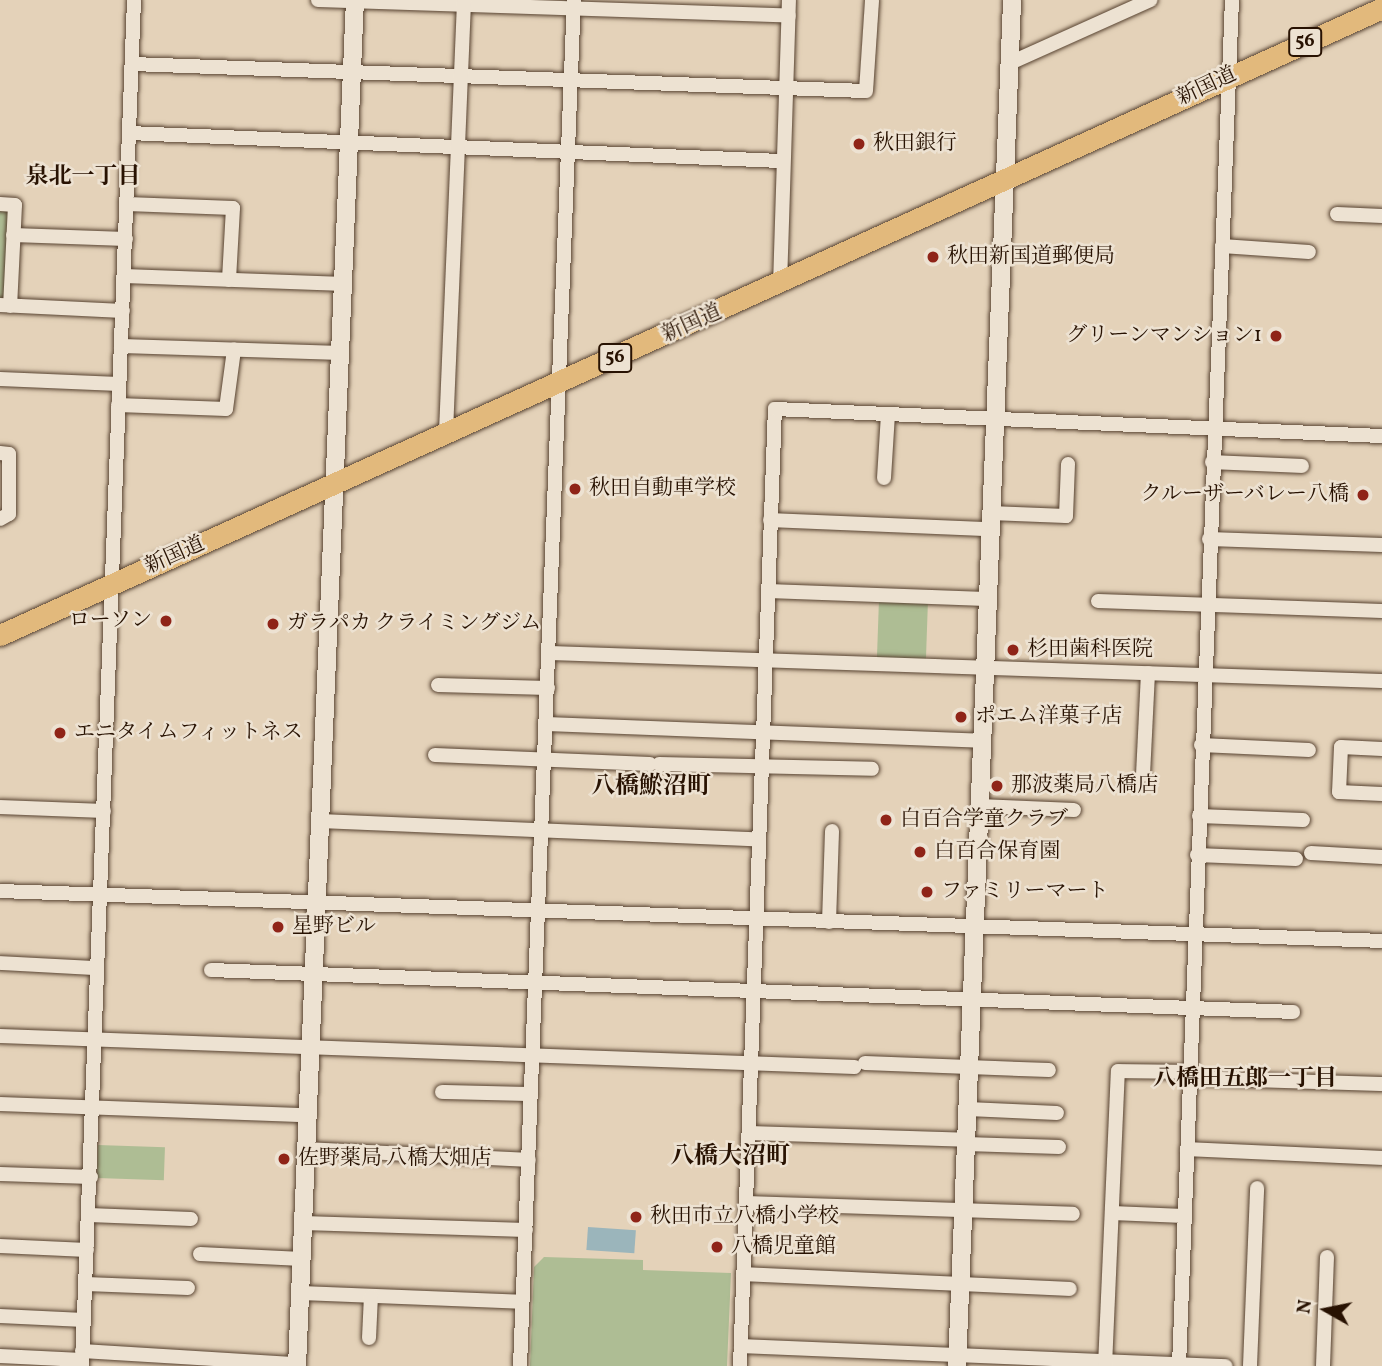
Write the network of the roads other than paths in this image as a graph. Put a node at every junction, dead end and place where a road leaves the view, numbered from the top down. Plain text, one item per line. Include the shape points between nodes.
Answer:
1 (134, 0) edge
2 (318, 0) edge
3 (789, 0) edge
4 (872, 0) edge
5 (1012, 0) edge
6 (1150, 0) edge
7 (1231, 0) edge
8 (355, 1) edge
9 (464, 2) edge
10 (574, 5) edge
11 (1382, 8) edge
12 (789, 16) junction
13 (1010, 62) junction
14 (132, 64) junction
15 (353, 74) junction
16 (1228, 76) junction
17 (460, 77) junction
18 (571, 80) junction
19 (785, 87) junction
20 (129, 134) junction
21 (350, 142) junction
22 (458, 146) junction
23 (568, 150) junction
24 (782, 161) junction
25 (1006, 180) junction
26 (0, 204) edge
27 (127, 204) junction
28 (1337, 214) dead end
29 (1382, 216) edge
30 (13, 235) junction
31 (126, 239) junction
32 (1222, 246) junction
33 (1308, 252) dead end
34 (124, 276) junction
35 (229, 279) junction
36 (345, 284) junction
37 (780, 285) junction
38 (5, 306) edge
39 (123, 311) junction
40 (121, 346) junction
41 (234, 350) junction
42 (342, 353) junction
43 (0, 379) edge
44 (561, 382) junction
45 (119, 384) junction
46 (118, 405) junction
47 (888, 415) junction
48 (994, 420) junction
49 (1213, 429) junction
50 (446, 432) junction
51 (1382, 436) edge
52 (0, 453) edge
53 (1212, 462) junction
54 (1068, 464) dead end
55 (1302, 466) dead end
56 (884, 478) dead end
57 (337, 483) junction
58 (0, 519) edge
59 (770, 520) junction
60 (990, 521) junction
61 (1209, 539) junction
62 (1382, 545) edge
63 (112, 584) junction
64 (768, 591) junction
65 (986, 599) junction
66 (1098, 601) dead end
67 (1207, 605) junction
68 (1382, 611) edge
69 (0, 635) edge
70 (550, 653) junction
71 (766, 661) junction
72 (984, 668) junction
73 (1148, 673) junction
74 (1203, 674) junction
75 (1382, 681) edge
76 (438, 685) dead end
77 (548, 688) junction
78 (547, 724) junction
79 (762, 732) junction
80 (981, 741) junction
81 (1200, 745) junction
82 (1382, 749) edge
83 (1308, 750) dead end
84 (435, 755) dead end
85 (546, 759) junction
86 (762, 766) junction
87 (872, 769) dead end
88 (1143, 775) dead end
89 (1382, 794) edge
90 (979, 806) junction
91 (0, 807) edge
92 (1074, 810) dead end
93 (104, 811) junction
94 (1199, 816) junction
95 (1303, 820) dead end
96 (321, 821) junction
97 (543, 829) junction
98 (832, 831) dead end
99 (759, 839) junction
100 (1311, 853) dead end
101 (1197, 855) junction
102 (1382, 857) edge
103 (1296, 859) dead end
104 (0, 891) edge
105 (99, 896) junction
106 (316, 902) junction
107 (539, 910) junction
108 (755, 919) junction
109 (829, 922) junction
110 (973, 927) junction
111 (1194, 936) junction
112 (1382, 941) edge
113 (0, 963) edge
114 (96, 968) junction
115 (211, 970) dead end
116 (312, 973) junction
117 (536, 983) junction
118 (752, 991) junction
119 (971, 1001) junction
120 (1191, 1008) junction
121 (1293, 1012) dead end
122 (0, 1035) edge
123 (95, 1038) junction
124 (309, 1046) junction
125 (533, 1054) junction
126 (751, 1062) junction
127 (969, 1068) junction
128 (1049, 1070) dead end
129 (1188, 1075) junction
130 (1382, 1084) edge
131 (442, 1092) dead end
132 (531, 1094) junction
133 (0, 1104) edge
134 (93, 1107) junction
135 (968, 1109) junction
136 (1057, 1113) dead end
137 (306, 1115) junction
138 (749, 1132) junction
139 (966, 1142) junction
140 (1059, 1147) dead end
141 (306, 1149) junction
142 (1187, 1149) junction
143 (1382, 1158) edge
144 (528, 1160) junction
145 (0, 1174) edge
146 (91, 1177) junction
147 (1258, 1188) dead end
148 (746, 1203) junction
149 (963, 1211) junction
150 (1112, 1213) junction
151 (1073, 1214) dead end
152 (89, 1215) junction
153 (1184, 1216) junction
154 (191, 1219) dead end
155 (303, 1223) junction
156 (526, 1230) junction
157 (0, 1247) edge
158 (87, 1250) junction
159 (200, 1254) dead end
160 (1327, 1256) dead end
161 (302, 1259) junction
162 (743, 1274) junction
163 (961, 1282) junction
164 (86, 1284) junction
165 (188, 1289) dead end
166 (1070, 1289) dead end
167 (301, 1293) junction
168 (371, 1296) junction
169 (521, 1302) junction
170 (0, 1316) edge
171 (84, 1320) junction
172 (369, 1338) dead end
173 (741, 1346) junction
174 (0, 1356) edge
175 (82, 1359) edge
176 (957, 1361) edge
177 (1027, 1363) edge
178 (1105, 1364) edge
179 (297, 1365) edge
180 (1179, 1365) edge
181 (520, 1366) edge
182 (740, 1366) edge
183 (1226, 1366) edge
184 (1250, 1366) edge
185 (1323, 1366) edge

1 - 14 street
2 - 8 street
3 - 12 street
4 - 19 street via 866,91
5 - 13 street
6 - 13 street
7 - 16 street
8 - 9 street
8 - 15 street
9 - 10 street
9 - 17 street
10 - 12 street
10 - 18 street
11 - 16 main road, 新国道 / 56
12 - 19 street
13 - 25 street
14 - 15 street
14 - 20 street
15 - 17 street
15 - 21 street
16 - 25 main road, 新国道 / 56
16 - 32 street
17 - 18 street
17 - 22 street
18 - 19 street
18 - 23 street
19 - 24 street
20 - 21 street
20 - 27 street
21 - 22 street
21 - 36 street
22 - 23 street
22 - 50 street
23 - 24 street
23 - 44 street
24 - 37 street
25 - 37 main road, 新国道 / 56
25 - 48 street
26 - 30 street via 15,205
27 - 31 street
27 - 35 street via 233,208
28 - 29 street
30 - 31 street
30 - 38 street
31 - 34 street
32 - 33 street
32 - 49 street
34 - 35 street
34 - 39 street
35 - 36 street
36 - 42 street
37 - 44 main road, 新国道 / 56
38 - 39 street
39 - 40 street
40 - 41 street
40 - 45 street
41 - 42 street
41 - 46 street via 226,409
42 - 57 street
43 - 45 street
44 - 50 main road, 新国道 / 56
44 - 70 street
45 - 46 street
46 - 63 street
47 - 48 street
47 - 56 street
47 - 59 street via 775,409
48 - 49 street
48 - 60 street
49 - 51 street
49 - 53 street
50 - 57 main road, 新国道 / 56
52 - 58 street via 9,454 9,514
53 - 55 street
53 - 61 street
54 - 60 street via 1066,516
57 - 63 main road, 新国道 / 56
57 - 96 street
59 - 60 street
59 - 64 street
60 - 65 street
61 - 62 street
61 - 67 street
63 - 69 main road, 新国道 / 56
63 - 93 street
64 - 65 street
64 - 71 street
65 - 72 street
66 - 67 street
67 - 68 street
67 - 74 street
70 - 71 street
70 - 77 street
71 - 72 street
71 - 79 street
72 - 73 street
72 - 80 street
73 - 74 street
73 - 88 street
74 - 75 street
74 - 81 street
76 - 77 street
77 - 78 street
78 - 79 street
78 - 85 street
79 - 80 street
79 - 86 street
80 - 90 street
81 - 83 street
81 - 94 street
82 - 89 street via 1341,747 1339,792
84 - 85 street
85 - 86 street
85 - 97 street
86 - 87 street
86 - 99 street
90 - 92 street
90 - 110 street
91 - 93 street
93 - 105 street
94 - 95 street
94 - 101 street
96 - 97 street
96 - 106 street
97 - 99 street
97 - 107 street
98 - 109 street
99 - 108 street
100 - 102 street
101 - 103 street
101 - 111 street
104 - 105 street
105 - 106 street
105 - 114 street
106 - 107 street
106 - 116 street
107 - 108 street
107 - 117 street
108 - 109 street
108 - 118 street
109 - 110 street
110 - 111 street
110 - 119 street
111 - 112 street
111 - 120 street
113 - 114 street
114 - 123 street
115 - 116 street
116 - 117 street
116 - 124 street
117 - 118 street
117 - 125 street
118 - 119 street
118 - 126 street
119 - 120 street
119 - 127 street
120 - 121 street
120 - 129 street
122 - 123 street
123 - 124 street
123 - 134 street
124 - 125 street
124 - 137 street
125 - 126 street
125 - 132 street
126 - 127 street
126 - 138 street
127 - 128 street
127 - 135 street
129 - 130 street
129 - 142 street
129 - 150 street via 1118,1071
131 - 132 street
132 - 144 street
133 - 134 street
134 - 137 street
134 - 146 street
135 - 136 street
135 - 139 street
137 - 141 street
138 - 139 street
138 - 148 street
139 - 140 street
139 - 149 street
141 - 144 street
141 - 155 street
142 - 143 street
142 - 153 street
144 - 156 street
145 - 146 street
146 - 152 street
147 - 184 street
148 - 149 street
148 - 162 street
149 - 151 street
149 - 163 street
150 - 153 street
150 - 178 street
152 - 154 street
152 - 158 street
153 - 180 street
155 - 156 street
155 - 161 street
156 - 169 street
157 - 158 street
158 - 164 street
159 - 161 street
160 - 185 street
161 - 167 street
162 - 163 street
162 - 173 street
163 - 166 street
163 - 176 street
164 - 165 street
164 - 171 street
167 - 168 street
167 - 179 street
168 - 169 street
168 - 172 street
169 - 181 street
170 - 171 street
171 - 175 street
173 - 176 street
173 - 182 street
174 - 175 street
175 - 179 street
176 - 177 street
177 - 178 street
178 - 180 street
180 - 183 street

